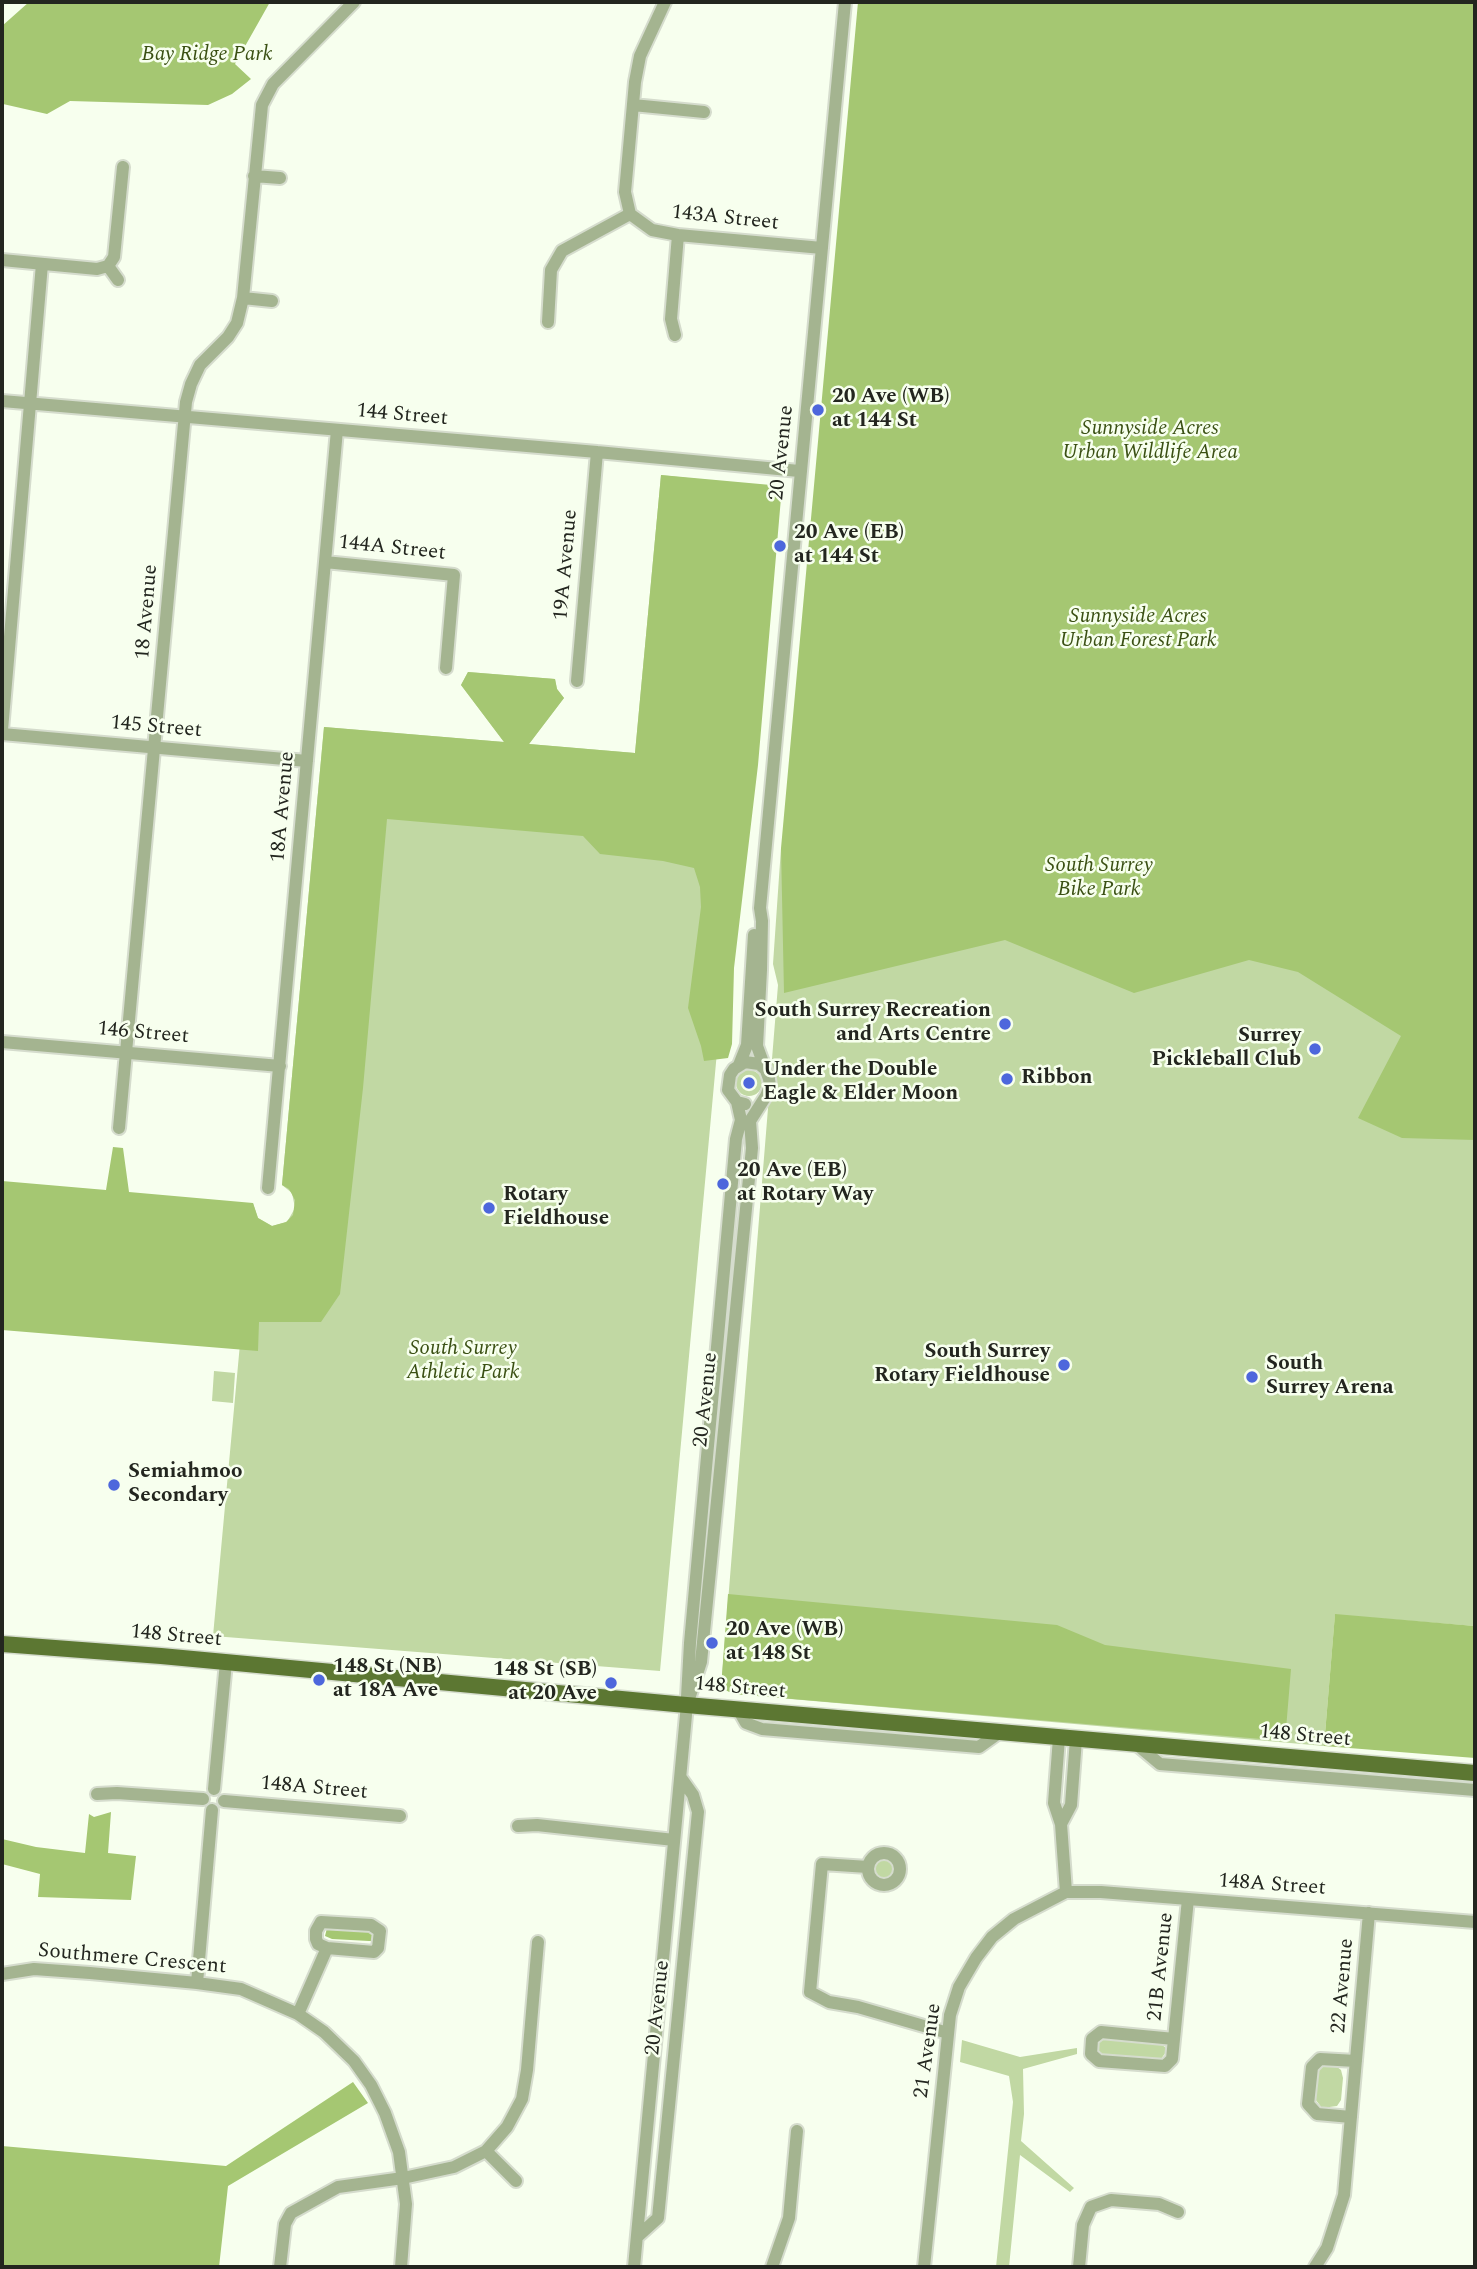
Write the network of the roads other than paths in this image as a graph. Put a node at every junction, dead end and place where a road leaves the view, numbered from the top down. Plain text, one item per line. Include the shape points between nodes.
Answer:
1 (354, 2) edge
2 (665, 2) edge
3 (845, 2) edge
4 (633, 105) junction
5 (704, 112) dead end
6 (123, 167) dead end
7 (254, 176) junction
8 (280, 178) dead end
9 (630, 214) junction
10 (678, 234) junction
11 (822, 248) junction
12 (2, 260) edge
13 (41, 264) junction
14 (102, 267) junction
15 (118, 281) dead end
16 (243, 298) junction
17 (272, 301) dead end
18 (548, 322) dead end
19 (675, 335) dead end
20 (2, 401) edge
21 (30, 404) junction
22 (185, 417) junction
23 (337, 430) junction
24 (597, 452) junction
25 (799, 471) junction
26 (325, 562) junction
27 (446, 668) dead end
28 (577, 681) dead end
29 (2, 732) edge
30 (154, 748) junction
31 (307, 761) junction
32 (760, 908) junction
33 (2, 1042) edge
34 (125, 1052) junction
35 (739, 1065) junction
36 (280, 1066) junction
37 (766, 1070) junction
38 (762, 1101) junction
39 (737, 1102) junction
40 (119, 1128) dead end
41 (268, 1188) dead end
42 (2, 1644) edge
43 (226, 1662) junction
44 (687, 1705) junction
45 (1067, 1739) junction
46 (1136, 1744) junction
47 (1475, 1773) edge
48 (681, 1778) junction
49 (214, 1789) junction
50 (1475, 1790) edge
51 (97, 1794) dead end
52 (204, 1799) junction
53 (224, 1801) junction
54 (212, 1810) junction
55 (400, 1816) dead end
56 (518, 1826) dead end
57 (674, 1840) junction
58 (868, 1867) dead end
59 (1066, 1892) junction
60 (1188, 1899) junction
61 (1369, 1913) junction
62 (1475, 1922) edge
63 (538, 1942) dead end
64 (327, 1948) junction
65 (2, 1974) edge
66 (197, 1983) junction
67 (298, 2014) junction
68 (948, 2033) junction
69 (1174, 2039) junction
70 (1356, 2061) junction
71 (1351, 2117) junction
72 (797, 2131) dead end
73 (486, 2151) junction
74 (403, 2178) junction
75 (516, 2181) dead end
76 (1178, 2212) dead end
77 (637, 2237) junction
78 (280, 2267) edge
79 (401, 2267) edge
80 (634, 2267) edge
81 (772, 2267) edge
82 (924, 2267) edge
83 (1079, 2267) edge
84 (1315, 2267) edge

1 - 7 street, 18 Avenue via 273,84 262,105
2 - 4 street via 640,56
3 - 11 street, 20 Avenue
4 - 5 street
4 - 9 street via 625,192
6 - 14 street via 114,257
7 - 8 street
7 - 16 street, 18 Avenue
9 - 10 street, 143A Street via 652,230
9 - 18 street via 562,251 551,270
10 - 11 street, 143A Street
10 - 19 street via 671,319
11 - 25 street, 20 Avenue
12 - 13 street
13 - 14 street
13 - 21 street
14 - 15 street
16 - 17 street
16 - 22 street, 18 Avenue via 237,323 200,365
20 - 21 street, 144 Street
21 - 22 street, 144 Street
21 - 29 street
22 - 23 street, 144 Street
22 - 30 street, 18 Avenue
23 - 24 street, 144 Street
23 - 26 street, 18A Avenue
24 - 25 street, 144 Street
24 - 28 street, 19A Avenue
25 - 32 street, 20 Avenue
26 - 27 street, 144A Street via 454,575
26 - 31 street, 18A Avenue
29 - 30 street, 145 Street
30 - 31 street, 145 Street
30 - 34 street, 18 Avenue
31 - 36 street, 18A Avenue
32 - 35 street, 20 Avenue via 755,921 747,1045
32 - 37 street, 20 Avenue via 757,1046
33 - 34 street, 146 Street
34 - 36 street, 146 Street
34 - 40 street, 18 Avenue
35 - 37 street via 752,1062
35 - 39 street via 727,1082
36 - 41 street, 18A Avenue
37 - 38 street via 770,1086
38 - 39 street via 755,1105
38 - 44 street, 20 Avenue via 750,1121 752,1148 701,1662
39 - 44 street, 20 Avenue via 740,1120
42 - 43 main road, 148 Street
43 - 44 main road, 148 Street
43 - 49 street
44 - 45 main road, 148 Street
44 - 48 street, 20 Avenue
45 - 46 main road, 148 Street
45 - 59 street via 1071,1805 1061,1824
46 - 47 main road, 148 Street
46 - 50 street via 1160,1764
48 - 57 street, 20 Avenue
48 - 77 street, 20 Avenue via 698,1812 658,2218
49 - 52 street via 206,1792
49 - 53 street via 222,1793
51 - 52 street
52 - 54 street
53 - 54 street
53 - 55 street, 148A Street
54 - 66 street
56 - 57 street
57 - 77 street, 20 Avenue
58 - 68 street via 822,1864 810,1992 829,2002
59 - 60 street, 148A Street
59 - 68 street, 21 Avenue via 1014,1919 992,1937 960,1987
60 - 61 street, 148A Street
60 - 69 street, 21B Avenue
61 - 62 street, 148A Street
61 - 70 street, 22 Avenue
63 - 73 street via 522,2099 507,2127
64 - 64 street via 316,1939 321,1922 371,1925 380,1931 374,1952
64 - 67 street
65 - 66 street, Southmere Crescent via 34,1969
66 - 67 street, Southmere Crescent via 241,1989
67 - 74 street, Southmere Crescent via 340,2046 371,2085 399,2152
68 - 82 street, 21 Avenue
69 - 69 street, 21B Avenue via 1172,2059 1165,2066 1099,2061 1091,2054 1092,2039 1101,2032
70 - 71 street, 22 Avenue
70 - 71 street, 22 Avenue via 1320,2059 1311,2067 1308,2104 1317,2114
71 - 84 street, 22 Avenue via 1345,2195
72 - 81 street via 789,2218
73 - 74 street via 454,2167
73 - 75 street
74 - 78 street via 338,2187 291,2213 285,2224
74 - 79 street, Southmere Crescent via 406,2204
76 - 83 street via 1159,2204 1111,2200 1091,2207 1083,2225
77 - 80 street, 20 Avenue

